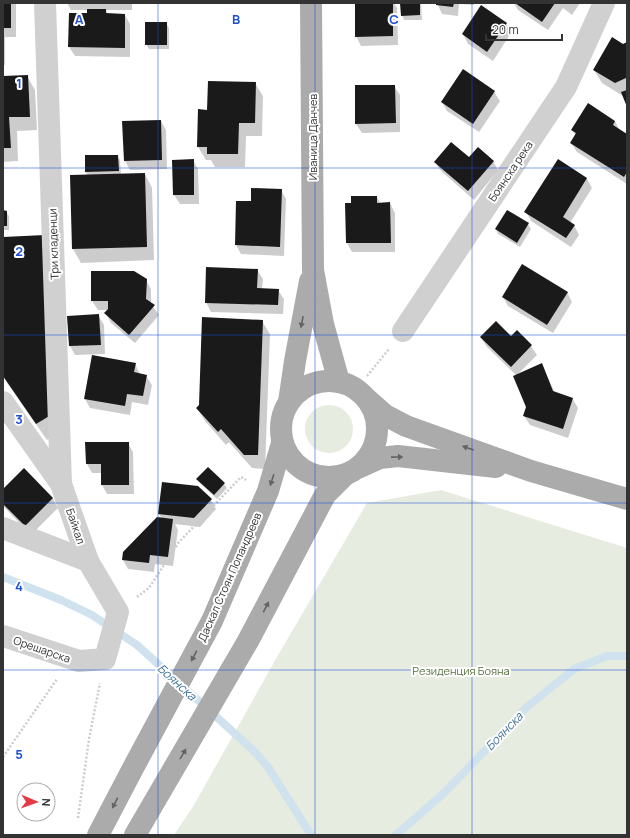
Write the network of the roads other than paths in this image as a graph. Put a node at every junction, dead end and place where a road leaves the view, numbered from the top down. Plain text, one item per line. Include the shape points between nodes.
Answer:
1 (45, 3) edge
2 (310, 3) edge
3 (604, 3) edge
4 (313, 270) junction
5 (403, 331) road end
6 (339, 382) junction
7 (368, 400) junction
8 (3, 402) edge
9 (289, 402) junction
10 (282, 443) junction
11 (531, 471) junction
12 (352, 472) junction
13 (62, 484) junction
14 (627, 500) edge
15 (3, 528) edge
16 (88, 561) junction
17 (3, 636) edge
18 (105, 659) joint
19 (98, 835) edge
20 (135, 835) edge

1 - 13 street, Три кладенци
2 - 4 main road, Иваница Данчев
3 - 5 street, Боянска река via 566,87
4 - 6 main road, Иваница Данчев via 323,324
4 -> 9 main road, Иваница Данчев
6 - 7 main road via 348,384
6 - 9 main road via 312,384 302,389
11 -> 7 main road via 406,426 385,415
7 - 12 main road via 378,427 376,442 370,456
8 - 13 street, Байкал
9 - 10 main road via 283,414
10 - 12 main road via 290,458 302,470 322,477 336,478
10 -> 19 main road, Даскал Стоян Попандреев via 268,491 212,621
12 -> 11 main road via 380,458 398,456
11 - 14 main road
20 -> 12 main road via 248,641 325,495
13 - 16 street, Байкал
15 - 16 street
16 - 18 street, Байкал via 118,612
17 - 18 street, Орешарска via 79,661

